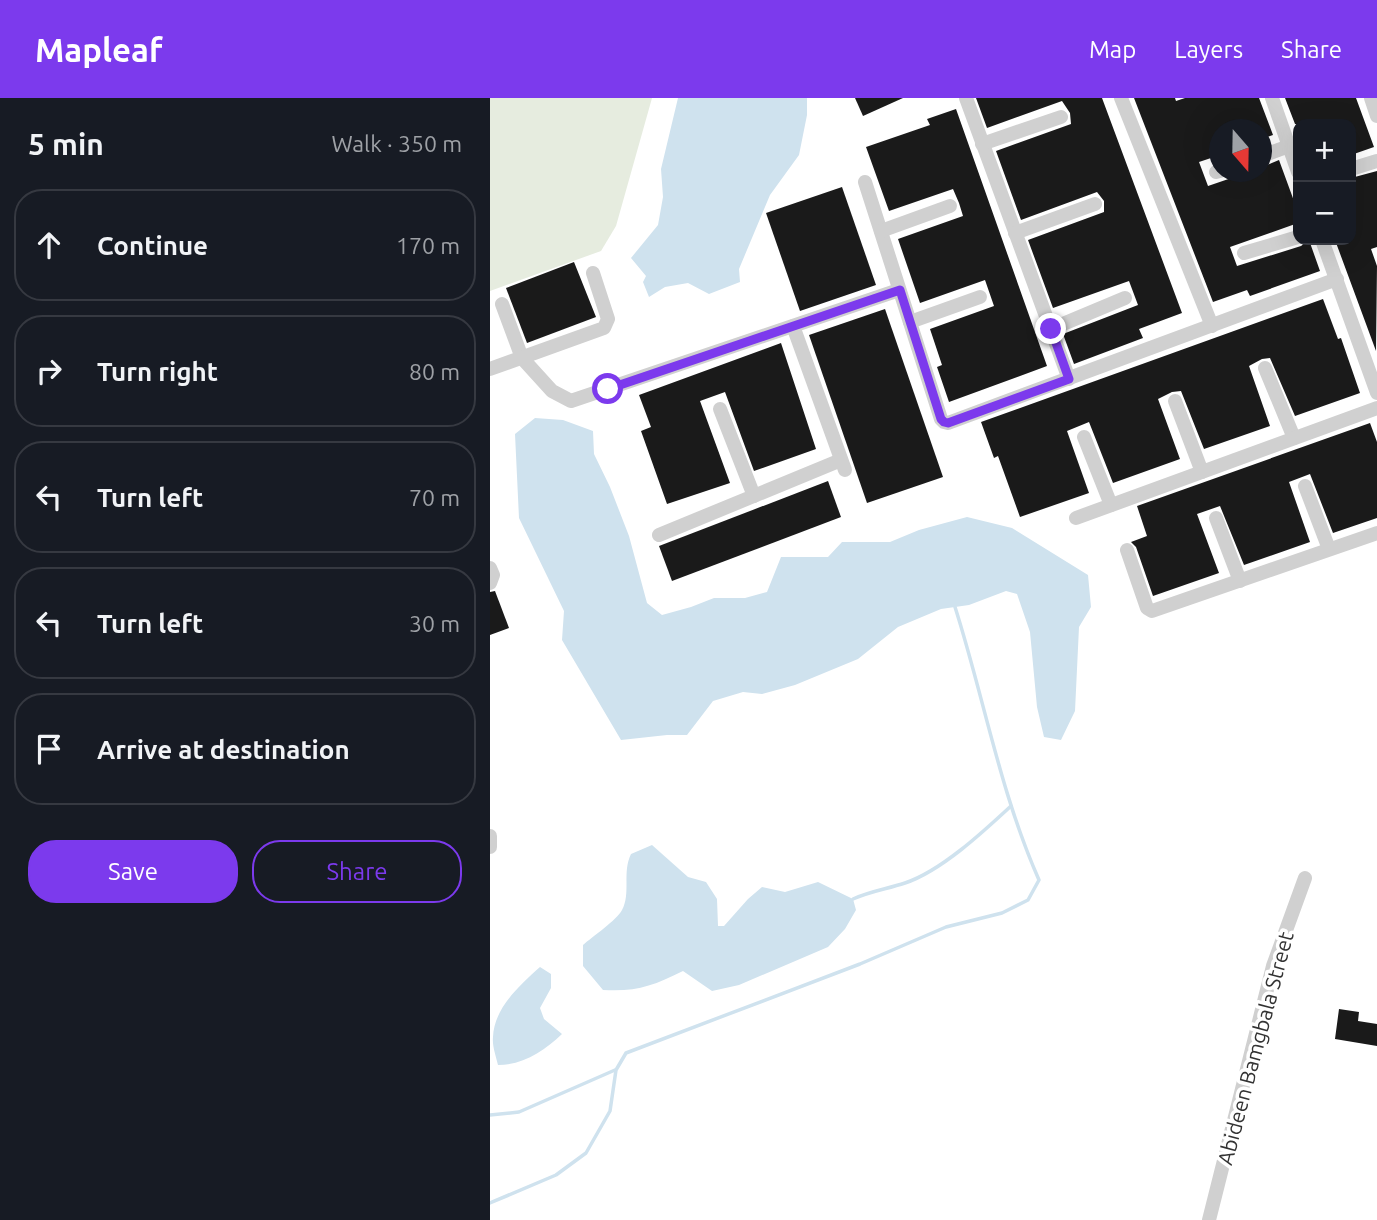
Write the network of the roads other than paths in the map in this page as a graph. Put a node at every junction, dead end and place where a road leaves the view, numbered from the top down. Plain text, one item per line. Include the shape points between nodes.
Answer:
1 (965, 98) edge
2 (1121, 98) edge
3 (1272, 98) edge
4 (1371, 98) edge
5 (1377, 116) edge
6 (1061, 117) dead end
7 (982, 144) junction
8 (1289, 146) junction
9 (1272, 152) edge
10 (1293, 158) edge
11 (1377, 161) edge
12 (1356, 167) edge
13 (865, 182) dead end
14 (1095, 204) dead end
15 (950, 206) dead end
16 (881, 231) junction
17 (1016, 233) junction
18 (1293, 238) edge
19 (1324, 245) edge
20 (1244, 253) dead end
21 (593, 273) dead end
22 (1337, 279) junction
23 (900, 290) junction
24 (980, 296) dead end
25 (1125, 298) dead end
26 (502, 304) dead end
27 (910, 321) junction
28 (793, 326) junction
29 (1212, 326) junction
30 (1051, 329) junction
31 (1377, 345) edge
32 (1362, 350) junction
33 (522, 358) junction
34 (1265, 368) dead end
35 (490, 369) edge
36 (1069, 379) junction
37 (1377, 393) edge
38 (1175, 401) dead end
39 (1377, 408) edge
40 (720, 409) dead end
41 (1084, 437) dead end
42 (1294, 438) junction
43 (1202, 472) junction
44 (1305, 486) dead end
45 (754, 496) junction
46 (1111, 505) junction
47 (1076, 518) dead end
48 (1216, 518) dead end
49 (1377, 533) edge
50 (659, 535) dead end
51 (1329, 549) junction
52 (1127, 550) dead end
53 (490, 568) edge
54 (1240, 581) junction
55 (490, 583) edge
56 (490, 836) edge
57 (490, 847) edge
58 (1305, 878) dead end
59 (1209, 1220) edge

1 - 7 street
2 - 29 street
3 - 8 street
4 - 5 street
6 - 7 street
7 - 17 street
8 - 9 street
8 - 10 street
11 - 12 street
13 - 16 street
14 - 17 street
15 - 16 street
16 - 23 street
17 - 30 street
18 - 20 street
19 - 22 street
21 - 33 street via 608,319 604,328
22 - 29 street
22 - 32 street
23 - 27 street
23 - 28 street
24 - 27 street
25 - 30 street
26 - 33 street
27 - 36 street via 944,422
28 - 33 street via 571,401 552,391
28 - 45 street via 843,465
29 - 36 street
30 - 36 street
31 - 32 street
32 - 37 street
33 - 35 street
34 - 42 street
38 - 43 street
39 - 42 street
40 - 45 street
41 - 46 street
42 - 43 street
43 - 46 street
44 - 51 street
45 - 50 street
46 - 47 street
48 - 54 street
49 - 51 street
51 - 54 street
52 - 54 street via 1152,611
53 - 55 street
56 - 57 street
58 - 59 street, Abideen Bamgbala Street via 1273,966

